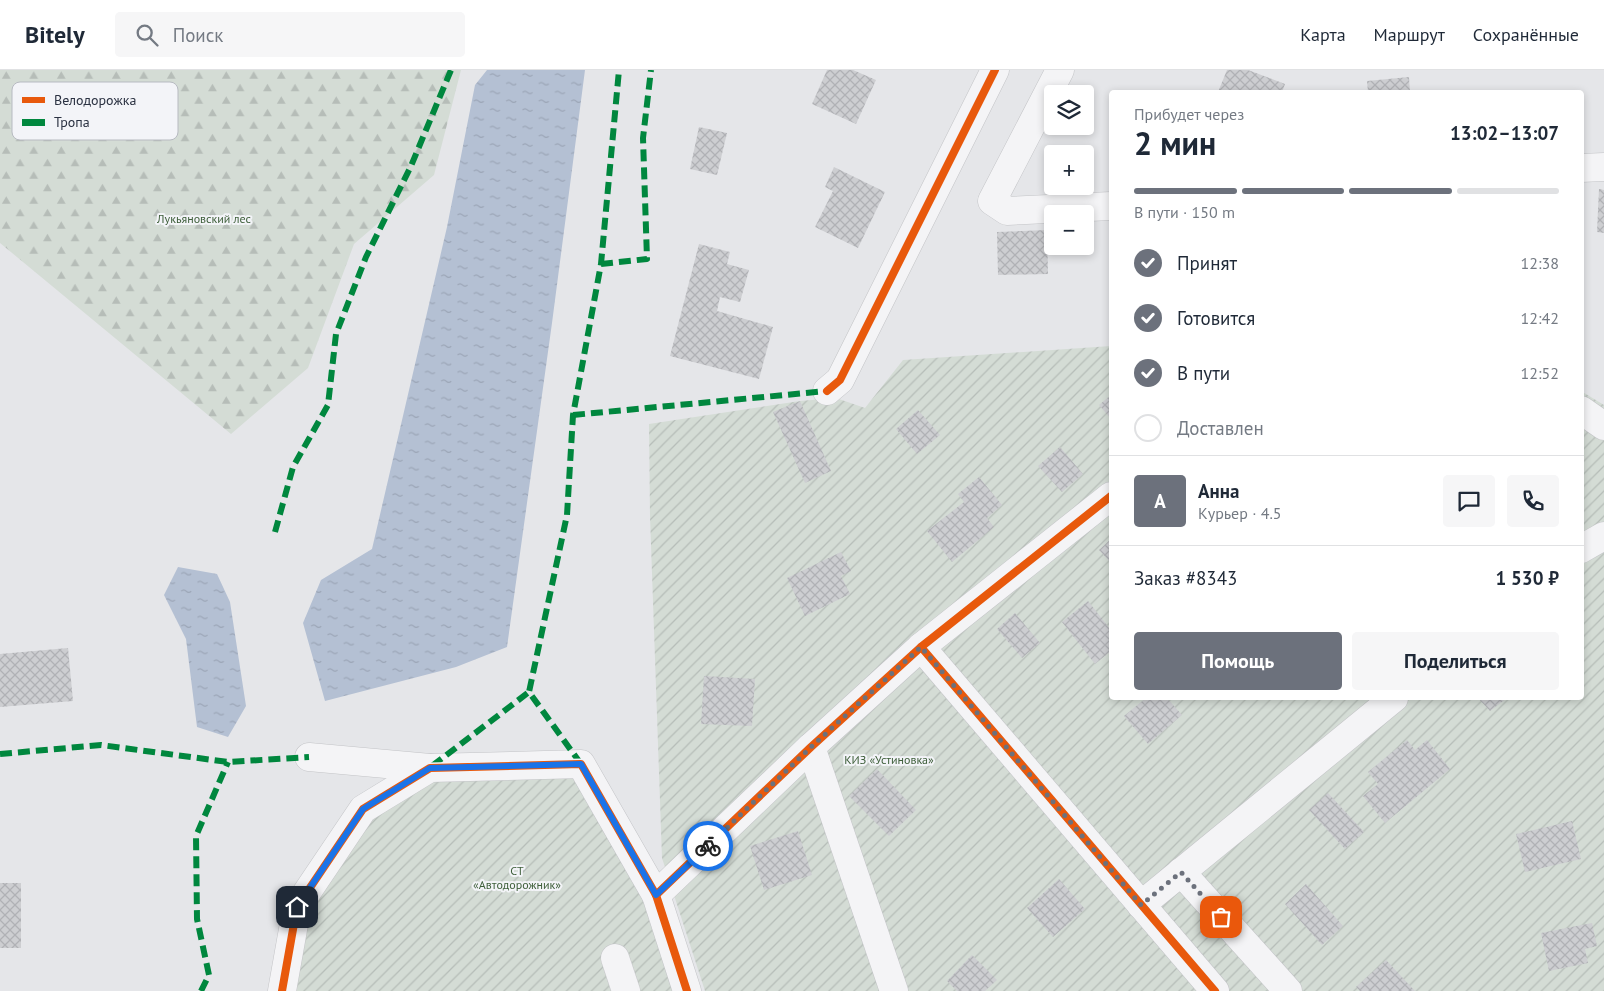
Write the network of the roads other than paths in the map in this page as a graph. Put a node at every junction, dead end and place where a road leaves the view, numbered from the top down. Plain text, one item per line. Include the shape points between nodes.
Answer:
1 (995, 70) edge
2 (1060, 70) edge
3 (1604, 167) edge
4 (1584, 168) edge
5 (1109, 206) edge
6 (827, 391) dead end
7 (1584, 412) edge
8 (1604, 426) edge
9 (1109, 498) edge
10 (1604, 536) edge
11 (1584, 546) edge
12 (921, 647) junction
13 (1392, 700) edge
14 (811, 747) junction
15 (309, 757) dead end
16 (430, 768) junction
17 (1181, 872) junction
18 (656, 895) junction
19 (1141, 905) junction
20 (615, 958) dead end
21 (282, 991) edge
22 (626, 991) edge
23 (687, 991) edge
24 (894, 991) edge
25 (1215, 991) edge
26 (1288, 991) edge

1 - 6 street via 840,380
2 - 5 street via 992,201 1007,211
3 - 4 street
7 - 8 street
9 - 12 street
10 - 11 street
12 - 14 street
12 - 19 street
13 - 17 street
14 - 18 street
14 - 24 street
15 - 16 street
16 - 18 street via 581,764
16 - 21 street via 363,809 297,907
17 - 19 street
17 - 26 street
18 - 23 street
19 - 25 street
20 - 22 street

